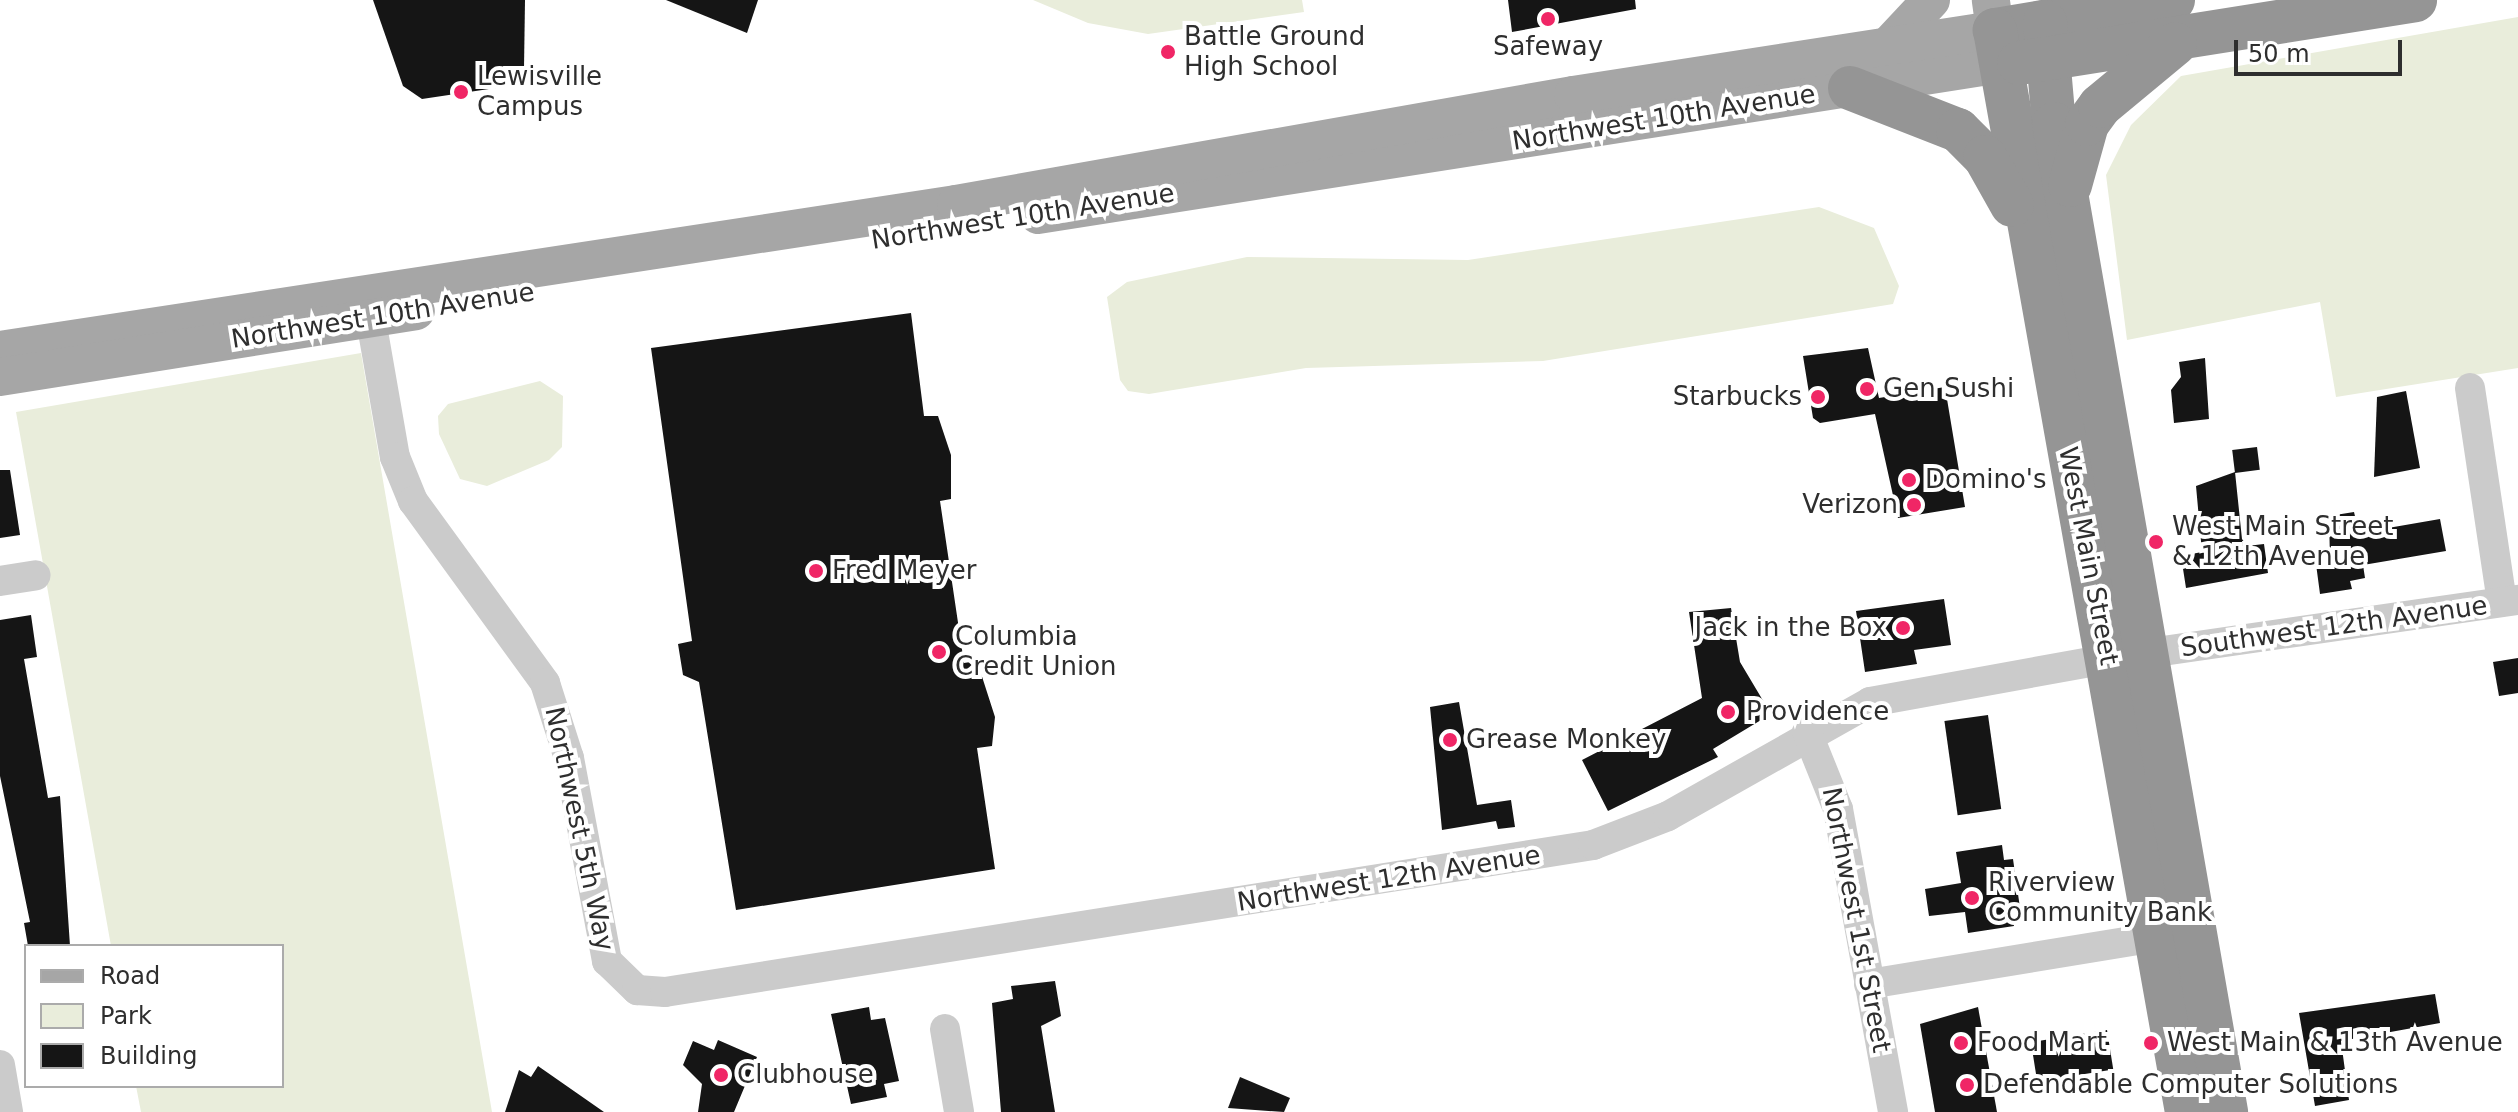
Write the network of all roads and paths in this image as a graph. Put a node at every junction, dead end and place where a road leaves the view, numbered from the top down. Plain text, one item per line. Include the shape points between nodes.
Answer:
1 (1931, 0) edge
2 (2415, 0) edge
3 (2163, 10) edge
4 (2045, 27) edge
5 (1996, 31) edge
6 (1888, 46) junction
7 (1850, 88) junction
8 (2069, 191) junction
9 (2026, 227) junction
10 (371, 320) junction
11 (0, 350) edge
12 (0, 377) edge
13 (2470, 388) dead end
14 (36, 575) dead end
15 (0, 581) edge
16 (2510, 601) edge
17 (2128, 656) junction
18 (1807, 732) junction
19 (2156, 937) junction
20 (1869, 984) junction
21 (637, 990) joint
22 (945, 1029) dead end
23 (0, 1065) edge
24 (8, 1112) edge
25 (959, 1112) edge
26 (1893, 1112) edge
27 (2187, 1112) edge
28 (2226, 1112) edge

1 - 6 main road
2 - 3 highway
3 - 4 highway
3 - 8 highway via 2087,124
4 - 5 highway
4 - 8 highway, West Main Street
5 - 6 main road, Northwest 10th Avenue
5 - 7 main road, Northwest 10th Avenue
5 - 9 highway, West Main Street
6 - 11 main road, Northwest 10th Avenue via 956,204
7 - 9 highway via 1958,130 1985,157
7 - 10 main road, Northwest 10th Avenue
8 - 17 highway, West Main Street
9 - 17 highway, West Main Street
10 - 12 main road, Northwest 10th Avenue
10 - 21 street, Northwest 5th Way via 395,457 427,522 545,683 569,758 607,961
13 - 16 street
14 - 15 street
16 - 17 street, Southwest 12th Avenue
17 - 18 street, Northwest 12th Avenue via 1907,692
17 - 19 highway, West Main Street
17 - 28 highway, West Main Street
18 - 20 street, Northwest 1st Street via 1838,809
18 - 21 street, Northwest 12th Avenue via 1697,800 1593,845 665,992
19 - 20 street
19 - 27 highway, West Main Street
20 - 26 street, Northwest 1st Street
22 - 25 street
23 - 24 street

